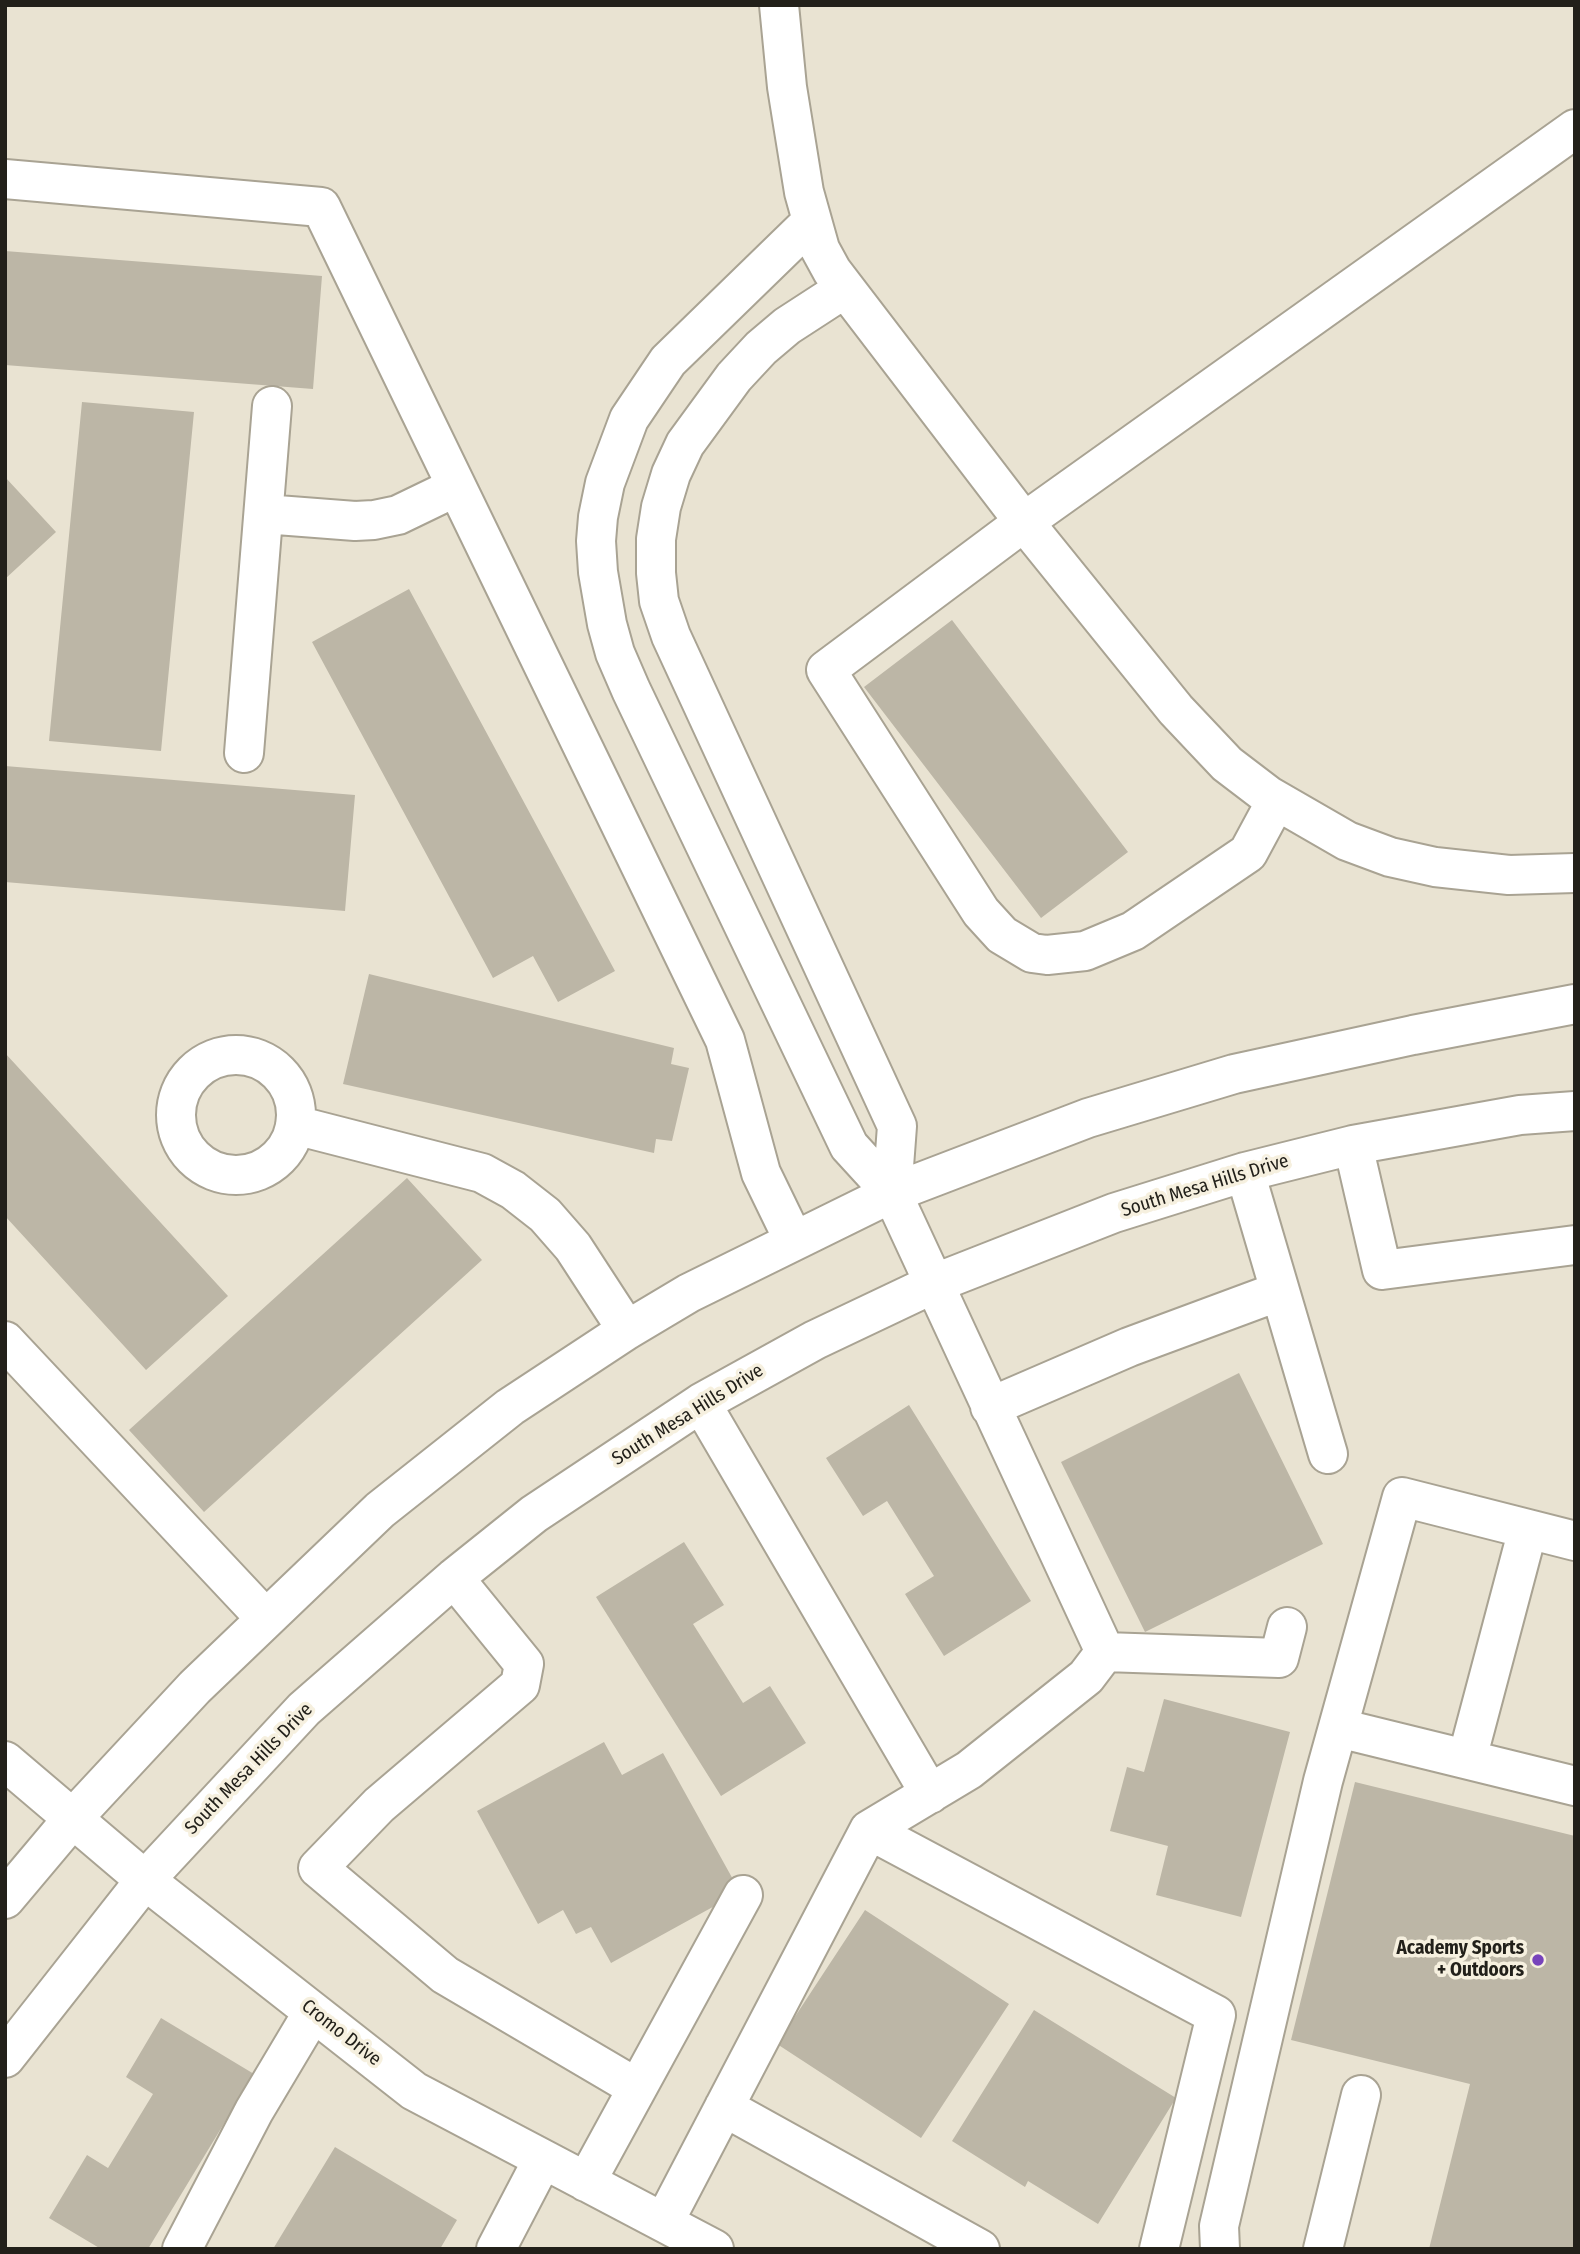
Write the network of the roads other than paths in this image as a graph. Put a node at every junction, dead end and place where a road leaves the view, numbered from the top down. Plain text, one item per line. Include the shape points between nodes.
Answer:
1 (779, 5) edge
2 (1575, 129) edge
3 (5, 179) edge
4 (812, 221) junction
5 (844, 289) junction
6 (272, 406) dead end
7 (456, 487) junction
8 (264, 514) junction
9 (1024, 522) junction
10 (244, 753) dead end
11 (1276, 801) junction
12 (1575, 873) edge
13 (1575, 1004) edge
14 (1575, 1111) edge
15 (295, 1125) dead end
16 (1353, 1145) junction
17 (1245, 1172) junction
18 (892, 1193) junction
19 (794, 1241) junction
20 (1575, 1245) edge
21 (933, 1284) junction
22 (1280, 1291) junction
23 (627, 1330) junction
24 (5, 1341) edge
25 (701, 1403) junction
26 (990, 1407) junction
27 (1328, 1454) dead end
28 (1528, 1529) junction
29 (1575, 1541) edge
30 (454, 1578) junction
31 (266, 1619) junction
32 (1287, 1628) dead end
33 (1105, 1652) junction
34 (1339, 1728) junction
35 (1467, 1759) junction
36 (5, 1761) edge
37 (1575, 1786) edge
38 (930, 1794) junction
39 (74, 1817) junction
40 (869, 1830) junction
41 (145, 1880) junction
42 (743, 1895) dead end
43 (5, 1899) edge
44 (313, 2012) junction
45 (5, 2059) edge
46 (637, 2088) junction
47 (1361, 2095) dead end
48 (724, 2107) junction
49 (543, 2159) junction
50 (586, 2182) junction
51 (664, 2222) junction
52 (182, 2249) edge
53 (496, 2249) edge
54 (714, 2249) edge
55 (980, 2249) edge
56 (1159, 2249) edge
57 (1220, 2249) edge
58 (1323, 2249) edge

1 - 4 street via 786,87
2 - 9 street
3 - 7 street via 321,207
4 - 5 street via 820,249
4 - 18 street via 668,360 646,390 629,419 605,483 596,541 598,572 615,653 637,702 849,1146
5 - 9 street
5 - 18 street via 761,348 685,444 661,507 656,573 659,601 671,636 897,1126
6 - 8 street
7 - 8 street via 398,515 374,520
7 - 19 street via 725,1040 761,1173
8 - 10 street
9 - 11 street via 1176,710 1227,764
9 - 11 street via 826,670 991,926 1032,953 1086,951 1109,942 1133,931 1248,853
11 - 12 street via 1347,841 1435,867 1509,875
13 - 18 street via 1234,1074 1088,1118
14 - 16 street, South Mesa Hills Drive via 1520,1115
15 - 23 street via 482,1173 513,1189 545,1215 573,1247
16 - 17 street, South Mesa Hills Drive
16 - 20 street via 1382,1270
17 - 21 street, South Mesa Hills Drive via 1114,1213
17 - 22 street
18 - 19 street
18 - 21 street
19 - 23 street
21 - 25 street, South Mesa Hills Drive via 815,1340
21 - 26 street
22 - 26 street via 1129,1347
22 - 27 street
23 - 31 street via 510,1407 380,1510
24 - 31 street
25 - 30 street, South Mesa Hills Drive via 534,1514
25 - 38 street
26 - 33 street
28 - 29 street
28 - 34 street via 1402,1497
28 - 35 street
30 - 41 street, South Mesa Hills Drive via 304,1709
30 - 46 street via 524,1664 520,1685 379,1805 318,1868 445,1975
31 - 39 street via 195,1687
32 - 33 street via 1279,1658
33 - 38 street via 1086,1677 969,1770
34 - 35 street
34 - 57 street via 1219,2226
35 - 37 street
36 - 39 street, Cromo Drive
38 - 40 street
39 - 41 street, Cromo Drive
39 - 43 street
40 - 48 street
40 - 56 street via 1216,2015
41 - 44 street, Cromo Drive
41 - 45 street, South Mesa Hills Drive
42 - 46 street
44 - 49 street, Cromo Drive via 414,2091
44 - 52 street
46 - 50 street
47 - 58 street
48 - 51 street
48 - 55 street
49 - 50 street, Cromo Drive
49 - 53 street
50 - 51 street, Cromo Drive
51 - 54 street, Cromo Drive

